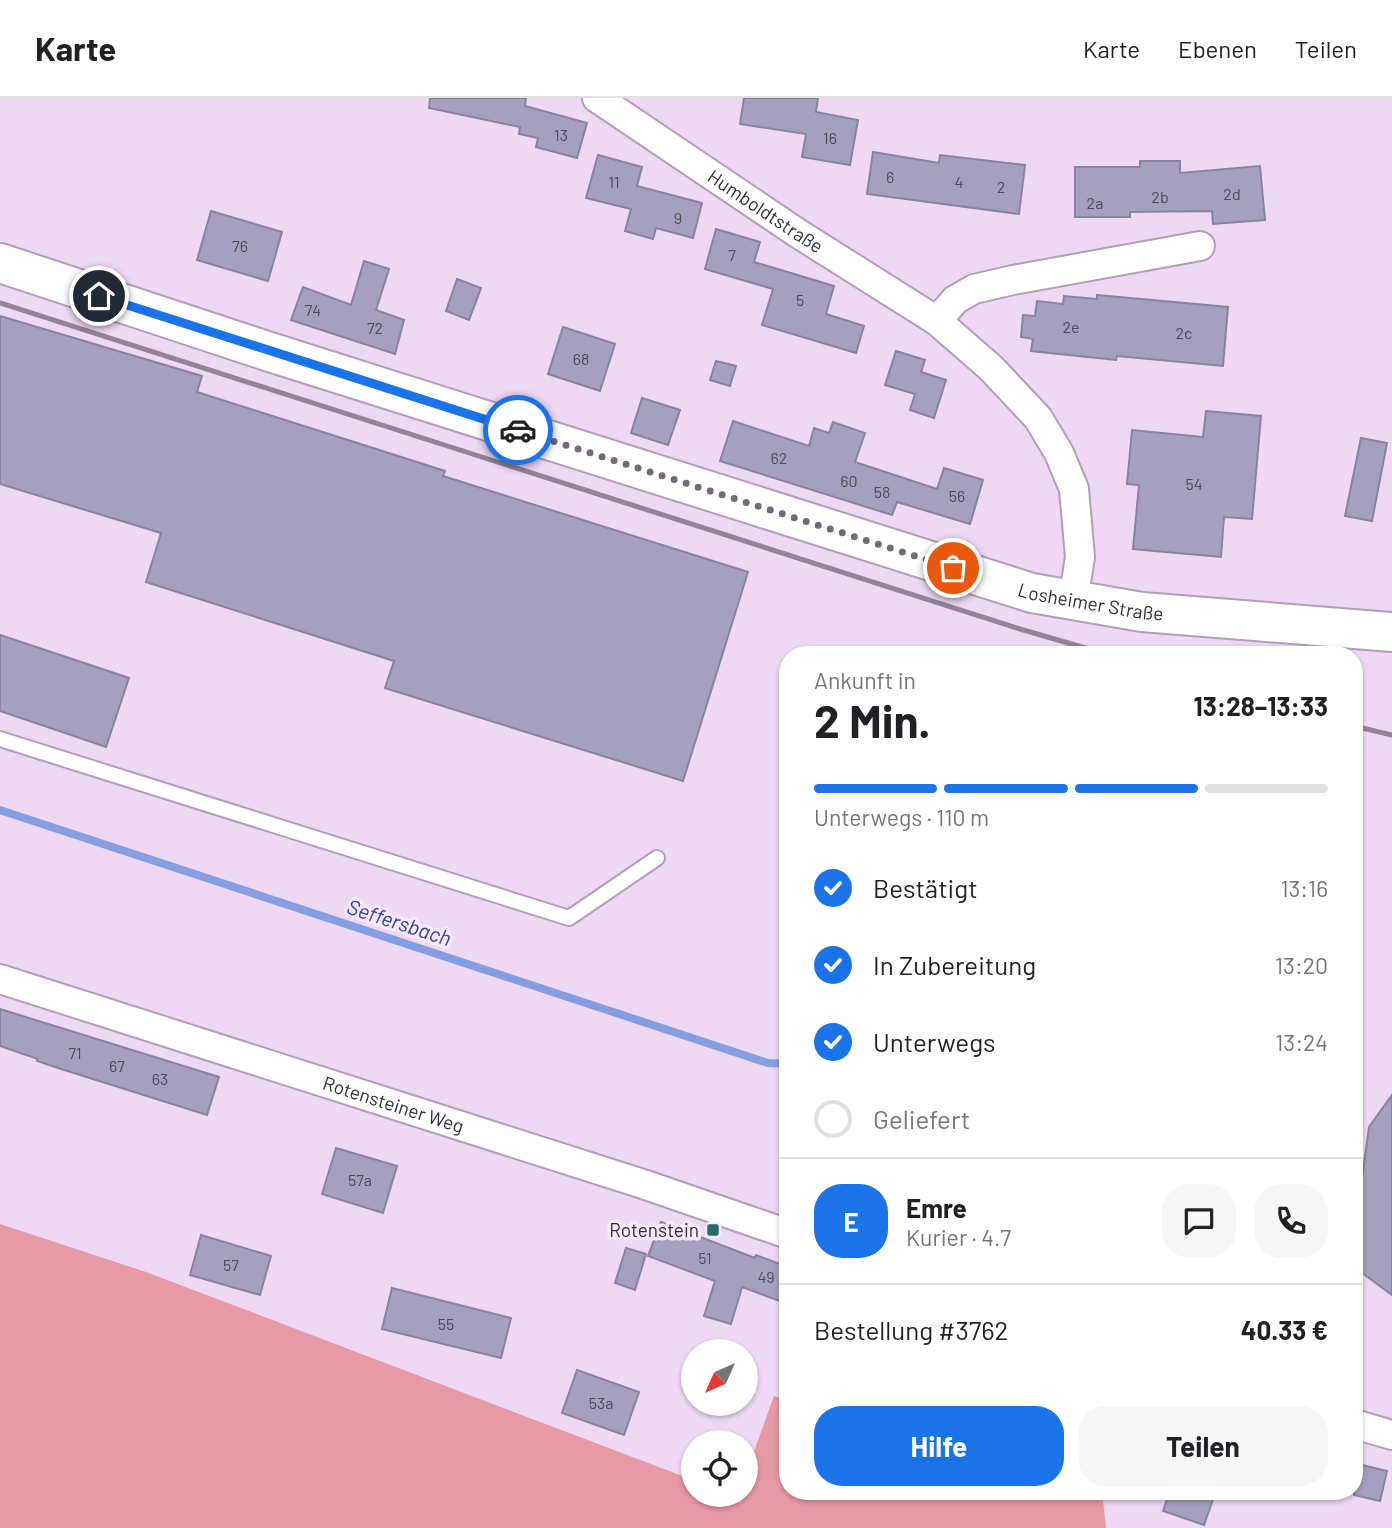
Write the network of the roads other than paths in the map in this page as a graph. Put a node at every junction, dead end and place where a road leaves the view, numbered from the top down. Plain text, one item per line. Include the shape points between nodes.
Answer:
1 (597, 98) edge
2 (1200, 246) dead end
3 (0, 263) edge
4 (937, 321) junction
5 (1073, 602) junction
6 (1392, 632) edge
7 (0, 739) edge
8 (657, 858) dead end
9 (0, 979) edge
10 (779, 1231) edge
11 (1363, 1427) edge
12 (1392, 1435) edge

1 - 4 street, Humboldtstraße
2 - 4 street via 974,289 955,300
3 - 5 main road, Losheimer Straße via 1019,589
4 - 5 street, Humboldtstraße via 991,368 1038,418 1059,453 1074,489 1077,516 1080,557
5 - 6 main road, Losheimer Straße
7 - 8 lane via 569,918
9 - 10 street, Rotensteiner Weg
11 - 12 street

